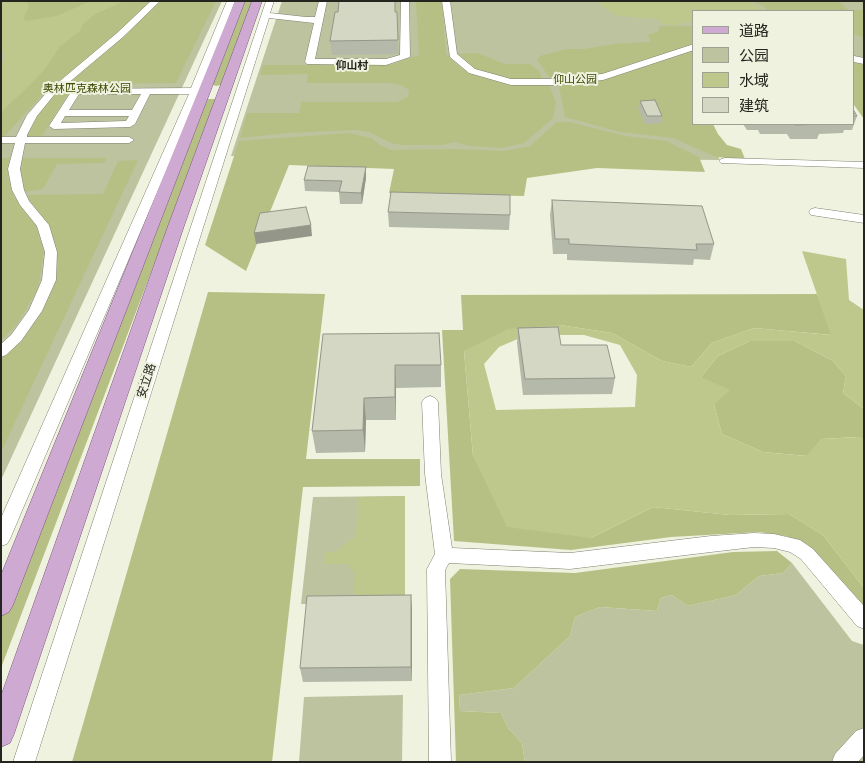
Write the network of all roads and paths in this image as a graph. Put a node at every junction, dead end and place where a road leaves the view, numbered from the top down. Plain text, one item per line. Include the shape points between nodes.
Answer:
1 (156, 1) edge
2 (231, 1) edge
3 (240, 1) edge
4 (406, 1) edge
5 (446, 1) edge
6 (322, 5) edge
7 (267, 8) edge
8 (319, 20) junction
9 (692, 48) edge
10 (195, 91) junction
11 (144, 96) junction
12 (62, 113) junction
13 (136, 113) junction
14 (1, 140) edge
15 (20, 140) junction
16 (129, 140) dead end
17 (725, 161) dead end
18 (864, 165) edge
19 (815, 212) dead end
20 (864, 219) edge
21 (1, 352) edge
22 (430, 402) dead end
23 (1, 540) edge
24 (444, 555) junction
25 (1, 605) edge
26 (864, 620) edge
27 (1, 734) edge
28 (864, 739) edge
29 (24, 762) edge
30 (440, 762) edge
31 (843, 762) edge

1 - 15 street via 51,93 32,115
2 - 10 street
3 - 25 main road
4 - 8 street via 405,57 386,62 310,62
5 - 9 street via 453,55 472,71 511,82 603,77
6 - 7 street via 306,10
6 - 8 street
7 - 8 street via 306,20
7 - 27 main road, 安立路 via 176,226
7 - 29 street, 安立路 via 245,91
10 - 11 street
10 - 23 street
11 - 12 street via 76,91
11 - 13 street
12 - 13 street
12 - 13 street via 54,126 130,124
14 - 15 street
15 - 16 street
15 - 21 street via 14,169 18,190 43,225 51,252 49,280 35,311 16,338
17 - 18 street
19 - 20 street
22 - 24 street via 433,474
24 - 26 street via 570,561 711,544 774,541 794,545 807,554
24 - 30 street via 436,568
28 - 31 street

